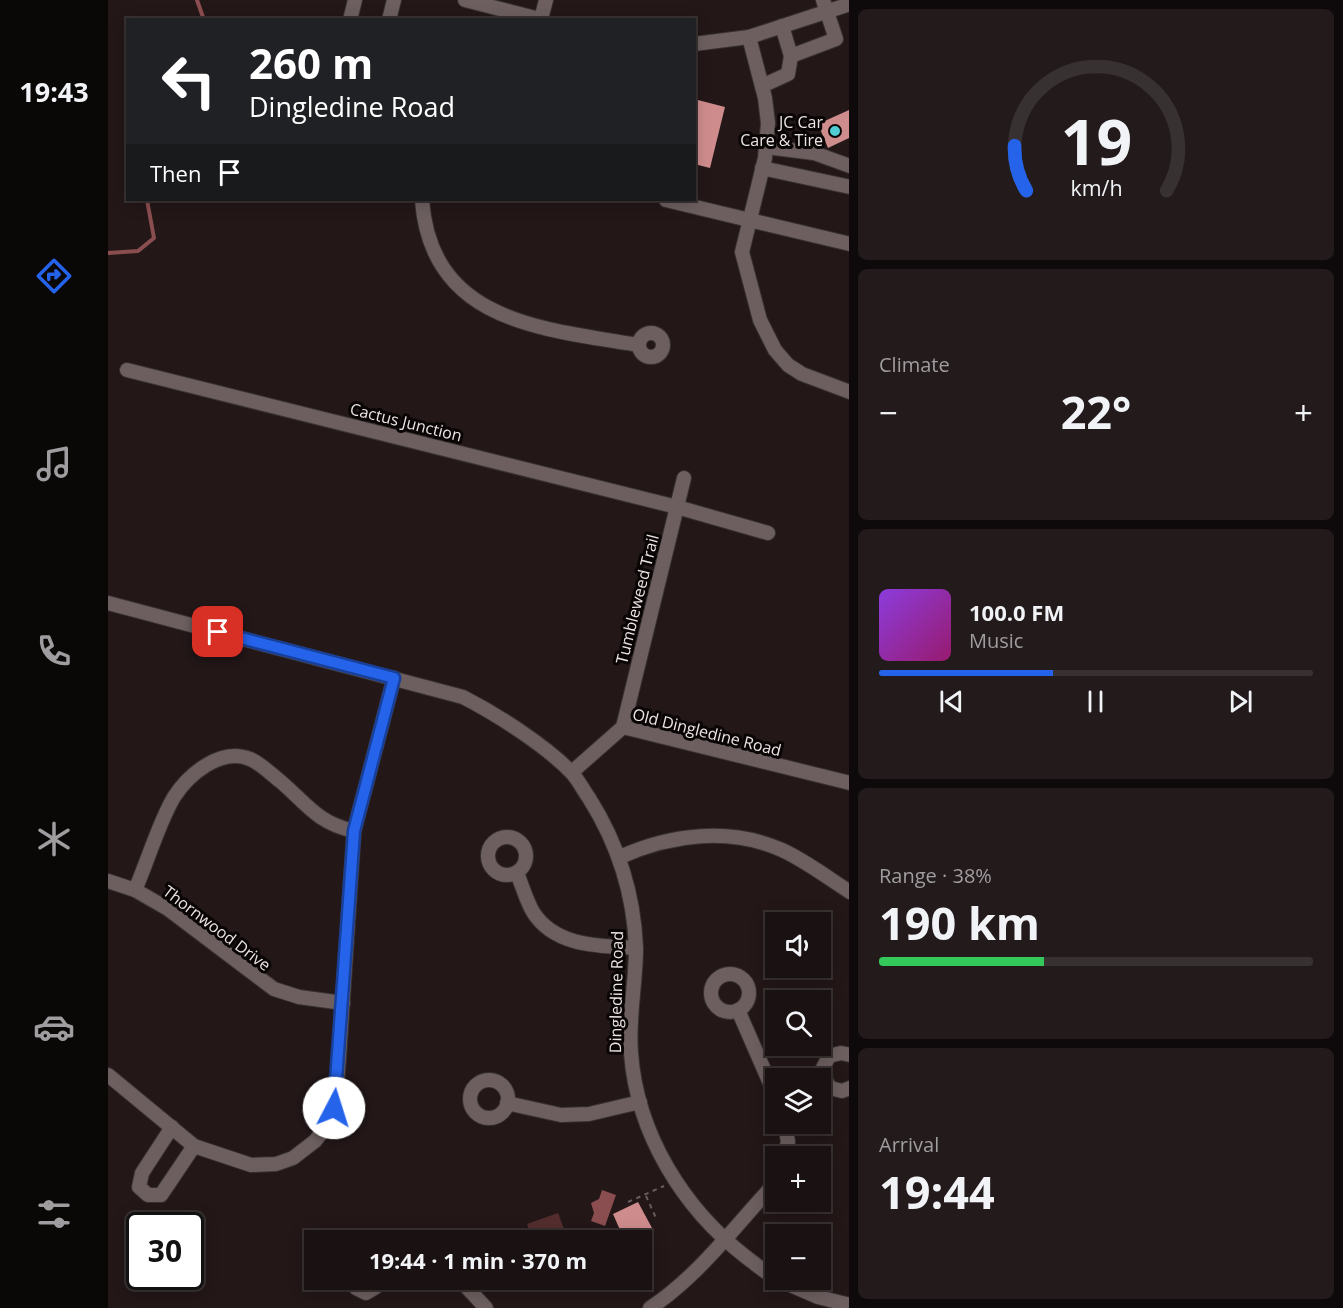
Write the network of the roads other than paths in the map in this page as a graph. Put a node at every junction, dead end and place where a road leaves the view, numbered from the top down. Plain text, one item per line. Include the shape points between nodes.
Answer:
1 (355, 0) edge
2 (394, 0) edge
3 (465, 0) edge
4 (546, 0) edge
5 (825, 5) edge
6 (848, 7) edge
7 (350, 18) edge
8 (390, 18) edge
9 (532, 18) edge
10 (537, 18) edge
11 (782, 26) junction
12 (749, 36) junction
13 (696, 44) edge
14 (791, 56) junction
15 (762, 86) junction
16 (766, 147) junction
17 (849, 166) edge
18 (762, 168) junction
19 (849, 187) edge
20 (422, 201) edge
21 (670, 201) edge
22 (748, 220) junction
23 (849, 244) edge
24 (639, 345) dead end
25 (127, 370) dead end
26 (849, 392) edge
27 (684, 478) dead end
28 (677, 507) junction
29 (768, 533) dead end
30 (108, 603) edge
31 (394, 678) junction
32 (623, 727) junction
33 (572, 772) junction
34 (849, 783) edge
35 (354, 831) junction
36 (620, 857) junction
37 (516, 873) dead end
38 (108, 881) edge
39 (135, 890) junction
40 (849, 892) edge
41 (636, 948) junction
42 (343, 1003) junction
43 (738, 1010) dead end
44 (849, 1055) edge
45 (822, 1068) edge
46 (765, 1072) edge
47 (108, 1075) edge
48 (831, 1088) edge
49 (849, 1088) edge
50 (640, 1102) junction
51 (507, 1103) dead end
52 (172, 1127) junction
53 (194, 1146) junction
54 (765, 1194) edge
55 (723, 1239) junction
56 (765, 1270) edge
57 (469, 1290) edge
58 (802, 1290) edge
59 (849, 1305) edge
60 (486, 1308) edge
61 (650, 1308) edge

1 - 7 street
2 - 8 street
3 - 9 street
4 - 10 street
5 - 6 street
5 - 11 street
5 - 14 street via 836,39
11 - 12 street
11 - 14 street
12 - 13 street
12 - 15 street
14 - 15 street via 788,74
15 - 16 street via 768,123
16 - 17 street via 814,153
16 - 18 street
18 - 19 street
18 - 22 street
20 - 24 street via 436,255 452,280 485,308 535,325
21 - 22 street
22 - 23 street
22 - 26 street via 744,262 760,320 776,350 802,374
25 - 28 street, Cactus Junction
27 - 28 street, Tumbleweed Trail
28 - 29 street, Cactus Junction
28 - 32 street, Tumbleweed Trail
30 - 31 street, Dingledine Road
31 - 33 street, Dingledine Road via 463,697 493,712
31 - 35 street
32 - 33 street, Old Dingledine Road
32 - 34 street, Old Dingledine Road
33 - 36 street, Dingledine Road via 602,819
35 - 39 street via 334,827 250,759 226,756 198,770 174,798
35 - 42 street
36 - 40 street via 646,846 694,835 731,838 782,850
36 - 41 street, Dingledine Road via 632,905
37 - 41 street via 533,912 566,939 590,946
38 - 39 street, Thornwood Drive
39 - 42 street, Thornwood Drive via 191,925 274,989
41 - 50 street, Dingledine Road via 630,1044
42 - 53 street via 334,1108 315,1142 293,1158 265,1165 226,1158
43 - 46 street
44 - 45 street via 829,1056
47 - 52 street
48 - 49 street
50 - 51 street via 589,1114 561,1115
50 - 55 street, Dingledine Road via 661,1159 686,1197
52 - 53 street
52 - 53 street via 142,1173 139,1187 148,1195 161,1195
54 - 55 street
55 - 56 street, Dingledine Road
55 - 61 street via 700,1266
57 - 60 street
58 - 59 street, Dingledine Road

